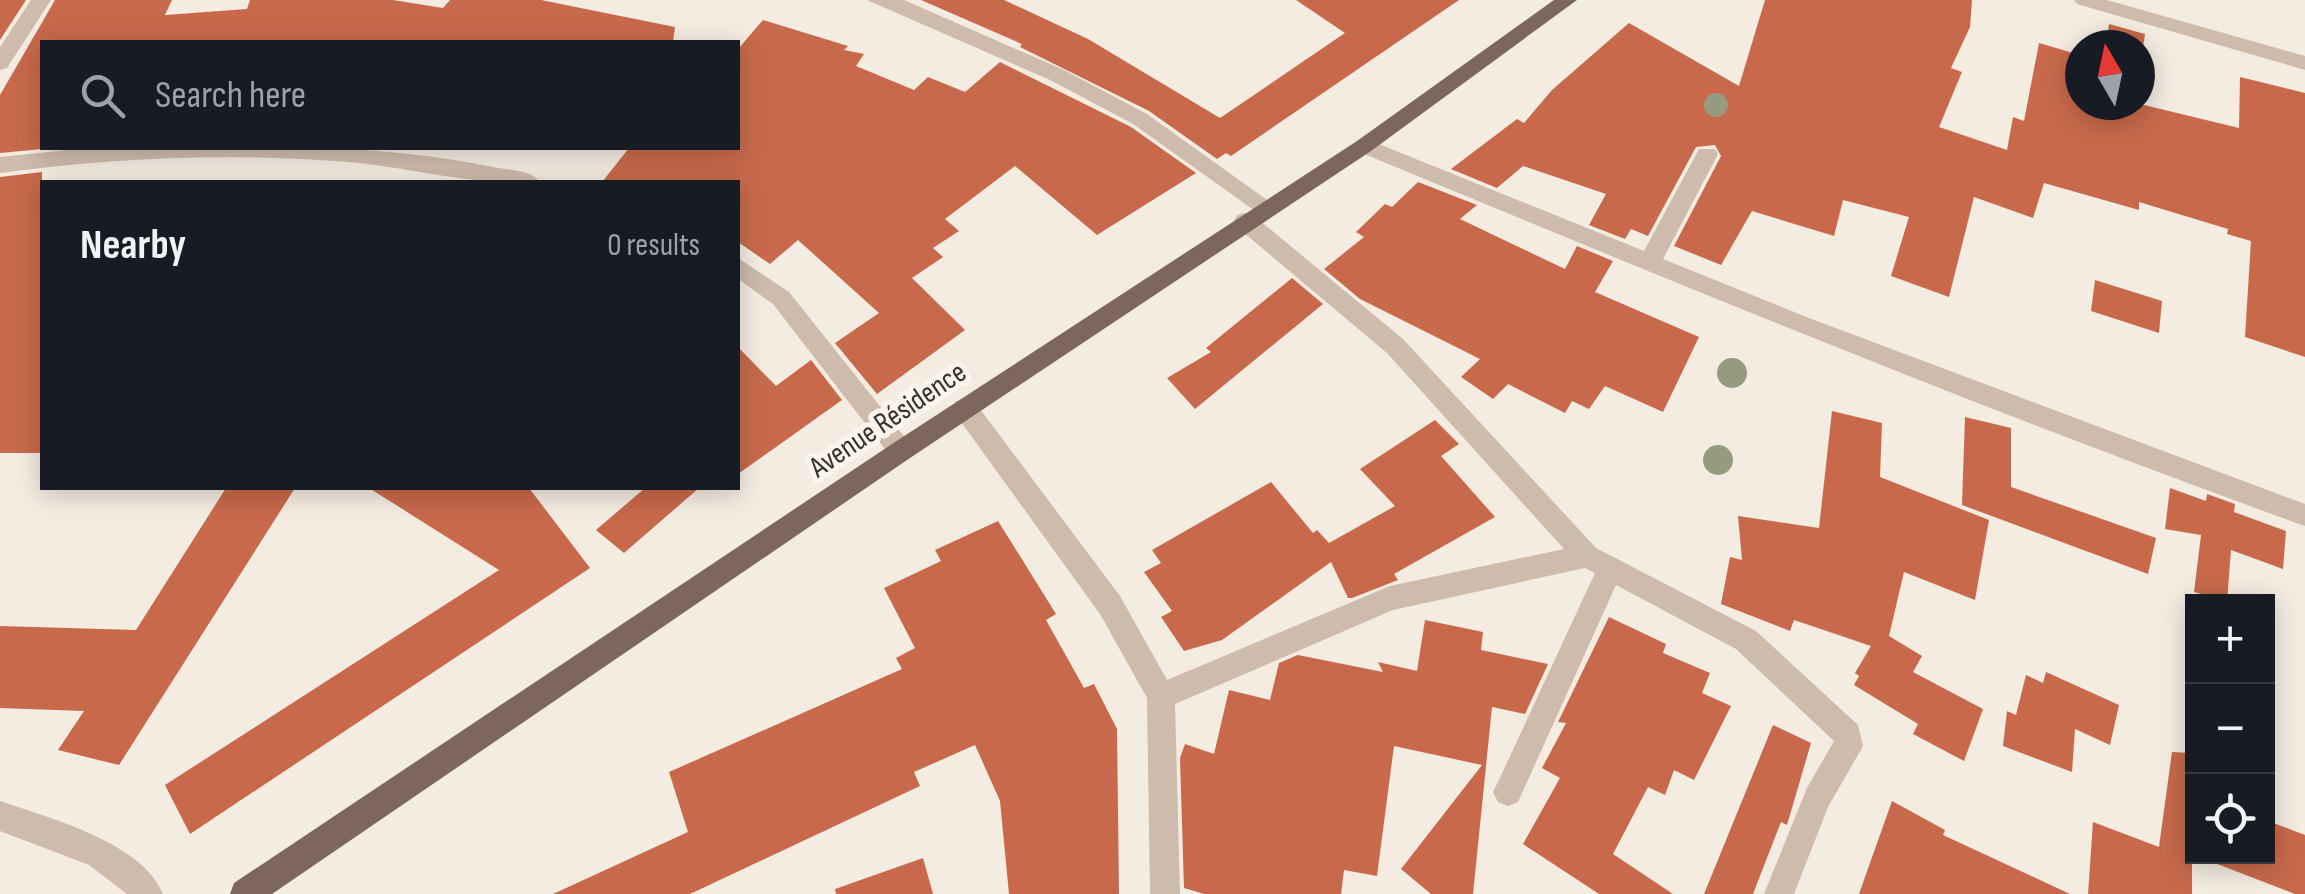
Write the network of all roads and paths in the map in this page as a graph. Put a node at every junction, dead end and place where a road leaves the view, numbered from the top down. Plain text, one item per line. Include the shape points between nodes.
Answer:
1 (40, 0) edge
2 (1567, 0) edge
3 (2084, 0) edge
4 (890, 1) edge
5 (0, 63) edge
6 (2305, 63) edge
7 (1364, 146) junction
8 (255, 150) edge
9 (255, 150) edge
10 (1706, 154) dead end
11 (0, 165) edge
12 (516, 180) edge
13 (1255, 214) junction
14 (1649, 263) junction
15 (740, 268) edge
16 (965, 408) junction
17 (900, 450) junction
18 (2305, 515) edge
19 (1598, 563) junction
20 (1160, 696) junction
21 (1508, 792) dead end
22 (0, 816) edge
23 (282, 882) edge
24 (148, 894) edge
25 (245, 894) edge
26 (1165, 894) edge
27 (1780, 894) edge

1 - 5 street
2 - 7 main road, Avenue Résidence
3 - 6 street
4 - 13 street via 1140,119
7 - 13 main road, Avenue Résidence
7 - 14 street
8 - 11 street
9 - 12 street via 384,159
10 - 14 street
13 - 16 main road, Avenue Résidence
13 - 19 street via 1395,346
14 - 18 street
15 - 17 street via 781,298
16 - 17 main road, Avenue Résidence
16 - 20 street via 1110,605
17 - 23 main road, Avenue Résidence
19 - 20 street via 1390,598
19 - 21 street
19 - 27 street via 1746,640 1848,735 1849,746 1816,798
20 - 26 street
22 - 24 street via 86,848
23 - 25 main road, Avenue Résidence

